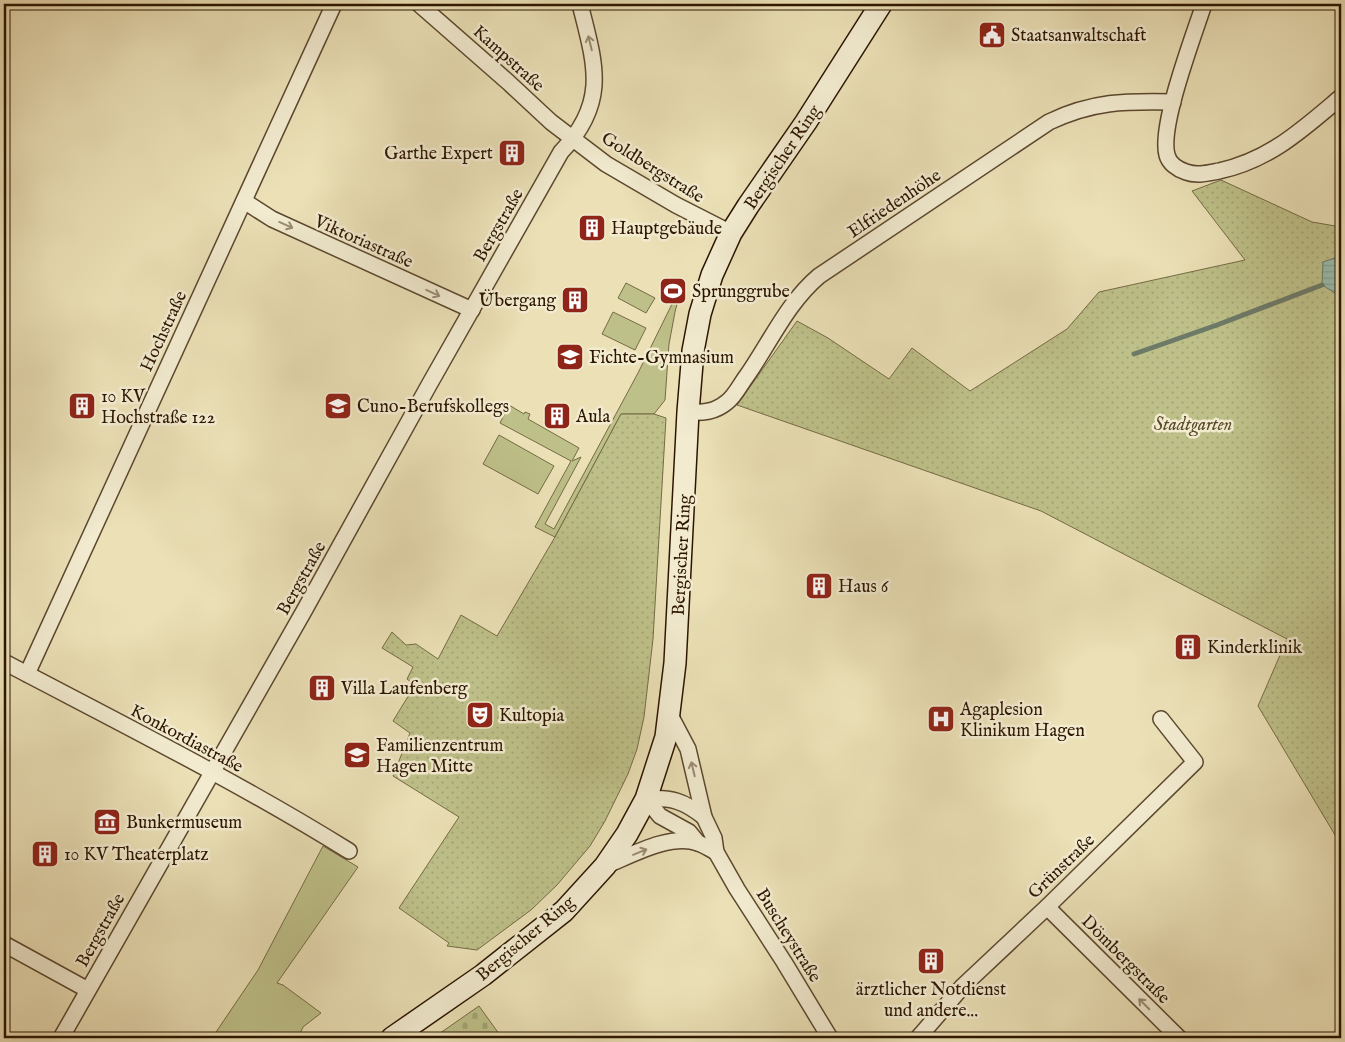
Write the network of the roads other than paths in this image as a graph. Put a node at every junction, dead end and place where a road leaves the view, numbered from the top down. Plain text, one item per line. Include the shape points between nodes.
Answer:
1 (334, 4) edge
2 (419, 4) edge
3 (580, 4) edge
4 (881, 4) edge
5 (1204, 4) edge
6 (1341, 97) edge
7 (1173, 102) junction
8 (574, 138) junction
9 (244, 201) junction
10 (732, 233) junction
11 (472, 310) junction
12 (688, 412) junction
13 (4, 662) edge
14 (27, 674) junction
15 (669, 713) junction
16 (1161, 720) dead end
17 (212, 772) junction
18 (646, 799) junction
19 (704, 817) junction
20 (698, 843) junction
21 (349, 851) dead end
22 (716, 852) junction
23 (605, 866) junction
24 (1047, 906) junction
25 (4, 944) edge
26 (88, 990) junction
27 (61, 1038) edge
28 (392, 1038) edge
29 (830, 1038) edge
30 (918, 1038) edge
31 (1179, 1038) edge

1 - 9 street, Hochstraße
2 - 8 street, Kampstraße via 551,122
8 -> 3 street, Goldbergstraße via 588,112 595,83 594,61
4 - 10 main road, Bergischer Ring
5 - 7 street
6 - 7 street via 1269,153 1239,167 1206,174 1180,170 1167,155
7 - 12 street, Elfriedenhöhe via 1109,103 1049,122 819,276 794,303 729,401 705,413
8 - 10 street, Goldbergstraße via 606,164
8 - 11 street, Bergstraße via 561,152
9 -> 11 street, Viktoriastraße via 272,219
9 - 14 street, Hochstraße
10 - 12 main road, Bergischer Ring via 712,275 700,314
11 - 17 street, Bergstraße
12 - 15 main road, Bergischer Ring via 675,663
13 - 14 street, Konkordiastraße
14 - 17 street, Konkordiastraße
15 - 18 main road, Bergischer Ring via 666,738
19 -> 15 street, Buscheystraße via 688,749
16 - 24 street, Grünstraße via 1195,762
17 - 21 street, Konkordiastraße
17 - 26 street, Bergstraße
18 - 19 street via 666,797 693,808
18 - 20 street via 660,816 689,832
18 - 23 main road, Bergischer Ring
19 - 22 street, Buscheystraße via 714,838
20 - 22 street
23 -> 20 street via 660,844
22 - 29 street, Buscheystraße
23 - 28 main road, Bergischer Ring via 564,911 524,944
24 - 30 street, Grünstraße via 963,986
31 -> 24 street, Dömbergstraße
25 - 26 street
26 - 27 street, Bergstraße

